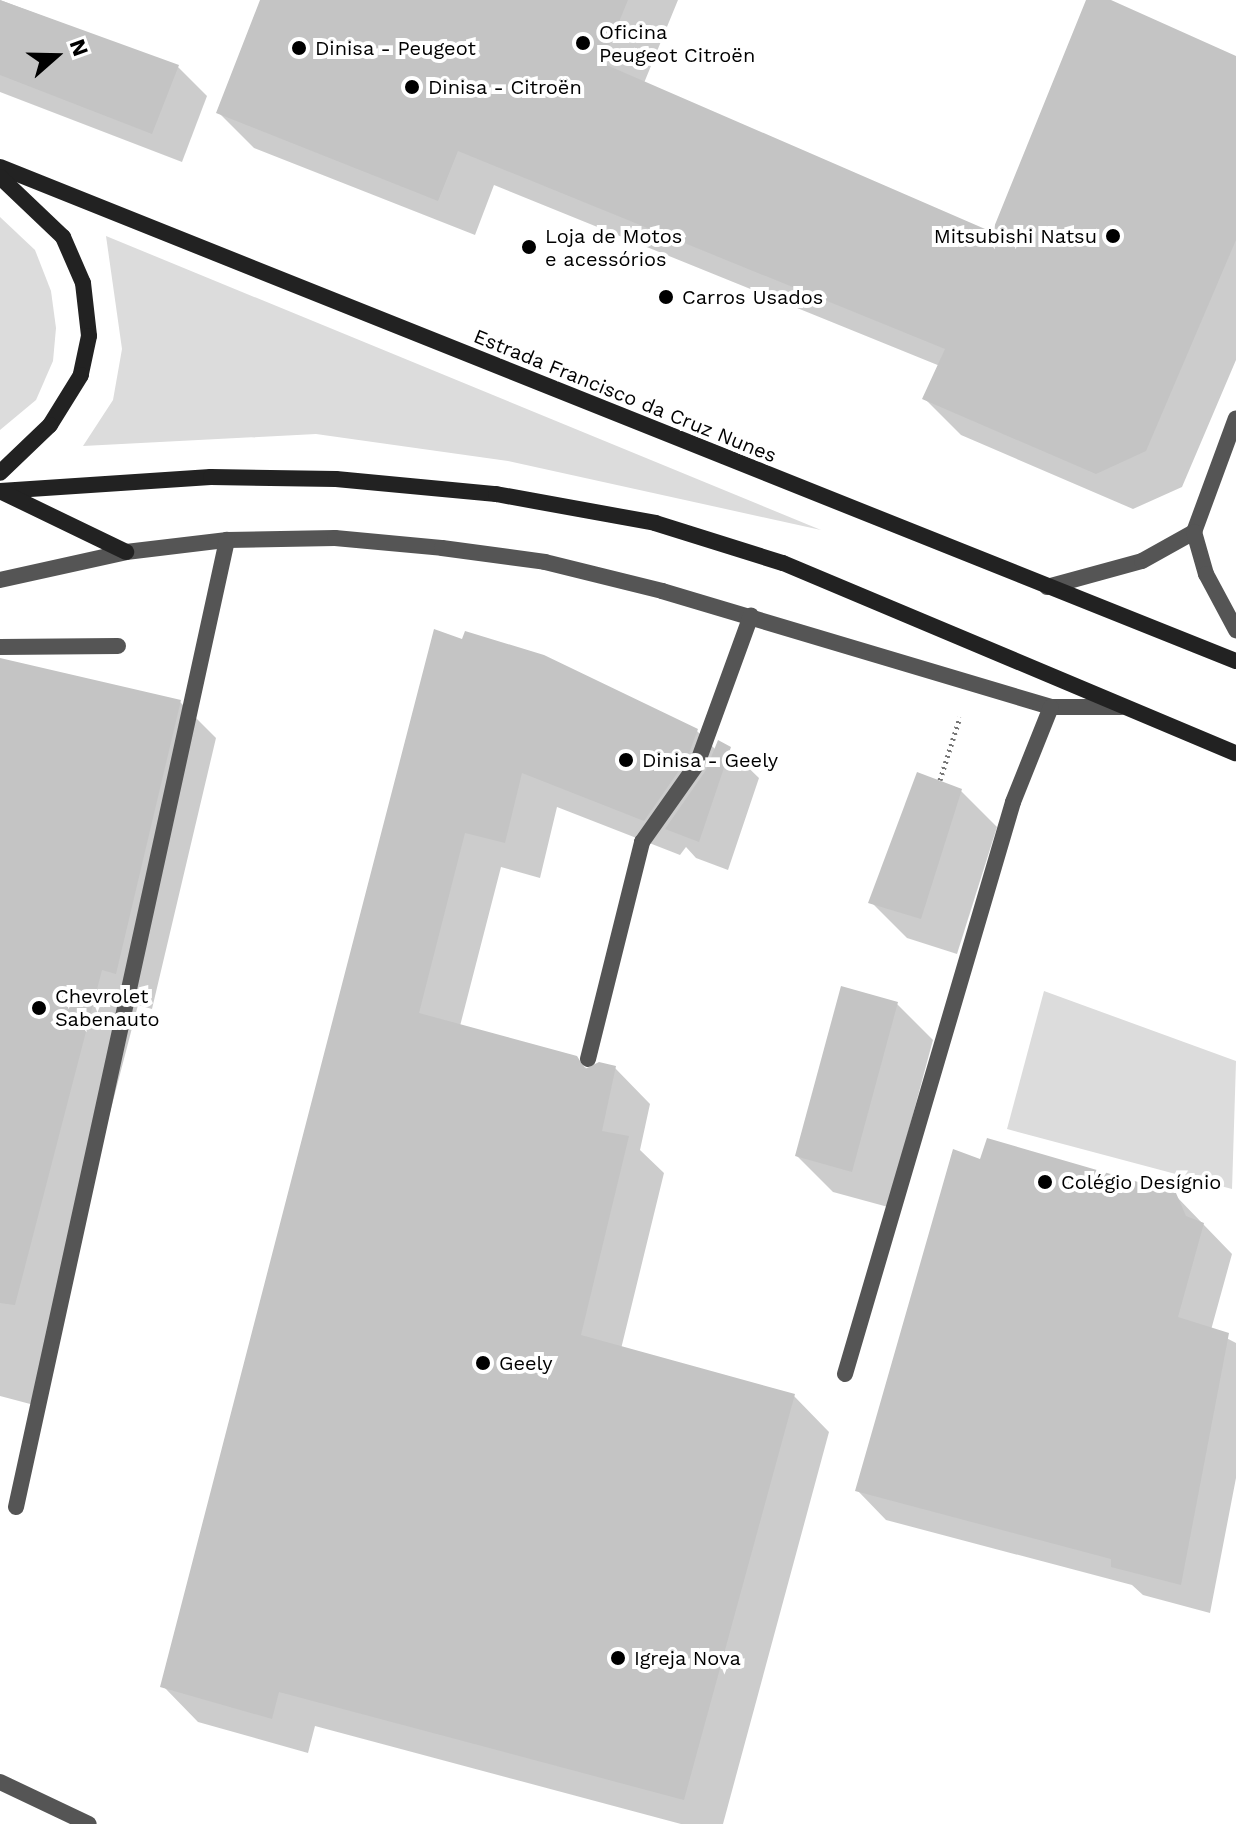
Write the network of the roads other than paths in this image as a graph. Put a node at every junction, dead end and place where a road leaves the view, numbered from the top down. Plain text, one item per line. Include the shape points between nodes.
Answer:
1 (0, 167) edge
2 (0, 177) edge
3 (1236, 418) edge
4 (0, 473) edge
5 (0, 491) edge
6 (1194, 532) junction
7 (227, 540) junction
8 (126, 552) junction
9 (0, 580) edge
10 (1047, 587) junction
11 (751, 616) junction
12 (1236, 630) edge
13 (118, 646) dead end
14 (0, 647) edge
15 (1236, 661) edge
16 (1051, 707) junction
17 (1121, 707) junction
18 (1236, 753) edge
19 (588, 1059) dead end
20 (845, 1374) dead end
21 (16, 1507) dead end
22 (0, 1782) edge
23 (57, 1817) edge
24 (89, 1824) edge

1 - 10 main road, Estrada Francisco da Cruz Nunes
2 - 4 main road via 63,237 83,283 89,336 81,375 50,425
3 - 6 street
5 - 8 main road
5 - 17 main road via 211,477 336,479 496,494 655,523 783,563
6 - 10 street via 1142,561
6 - 12 street via 1206,574
7 - 8 street
7 - 11 street via 335,538 545,562
7 - 21 street
8 - 9 street
10 - 15 main road, Estrada Francisco da Cruz Nunes
11 - 16 street
11 - 19 street via 697,764 642,842
13 - 14 street
16 - 17 street
16 - 20 street via 1013,802
17 - 18 main road
22 - 23 street
23 - 24 street

